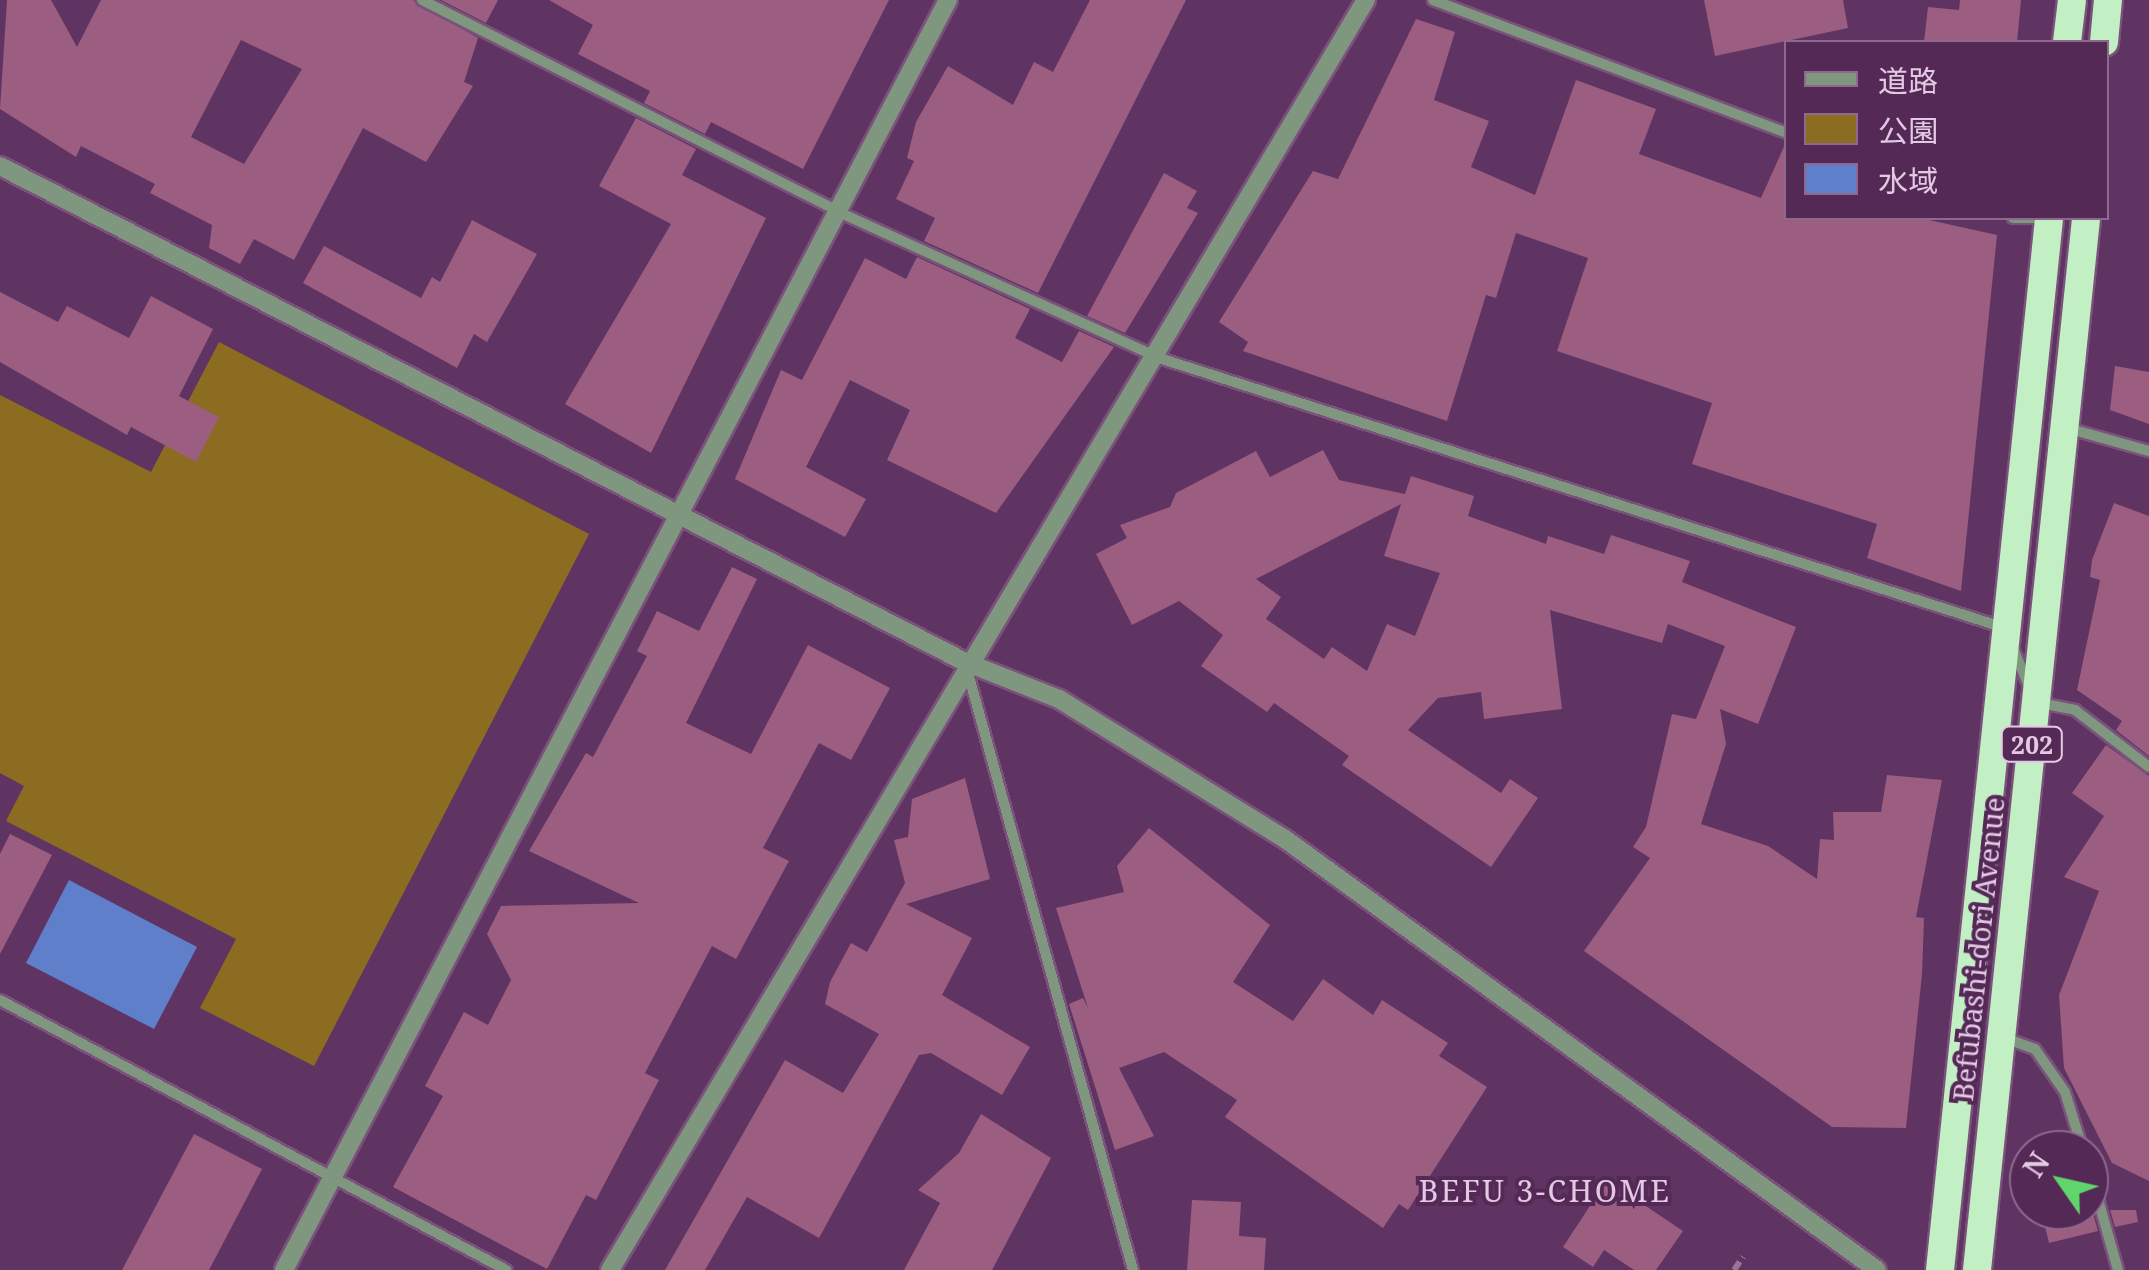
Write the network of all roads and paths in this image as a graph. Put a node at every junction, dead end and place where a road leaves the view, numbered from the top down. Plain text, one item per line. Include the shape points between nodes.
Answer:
1 (422, 0) edge
2 (948, 0) edge
3 (1366, 0) edge
4 (1432, 0) edge
5 (2072, 0) edge
6 (2108, 0) edge
7 (2067, 40) edge
8 (2104, 40) edge
9 (1784, 132) edge
10 (0, 166) edge
11 (842, 213) junction
12 (2049, 220) edge
13 (2086, 220) edge
14 (1159, 358) junction
15 (2066, 428) junction
16 (2149, 451) edge
17 (679, 515) junction
18 (2003, 628) junction
19 (965, 662) junction
20 (2037, 702) junction
21 (2149, 768) edge
22 (0, 1000) edge
23 (2002, 1036) junction
24 (2077, 1130) edge
25 (334, 1175) junction
26 (2107, 1230) edge
27 (1743, 1257) dead end
28 (284, 1270) edge
29 (506, 1270) edge
30 (610, 1270) edge
31 (1133, 1270) edge
32 (1734, 1270) edge
33 (1877, 1270) edge
34 (1940, 1270) edge
35 (1978, 1270) edge
36 (2118, 1270) edge

1 - 11 street
2 - 11 street
3 - 14 street
4 - 9 street
5 - 7 highway
6 - 8 highway
10 - 17 street
11 - 14 street
11 - 17 street
12 - 18 highway, Befubashi-dori Avenue / 202
13 - 15 highway, Befubashi-dori Avenue / 202
14 - 18 street
14 - 19 street
15 - 16 street
15 - 20 highway, Befubashi-dori Avenue / 202
17 - 19 street
17 - 25 street
18 - 20 street
18 - 34 highway, Befubashi-dori Avenue / 202
19 - 30 street
19 - 31 street
19 - 33 street via 1059,700 1284,839
20 - 21 street via 2074,710
20 - 23 highway, Befubashi-dori Avenue / 202
22 - 25 street
23 - 24 street via 2035,1049 2064,1092
23 - 35 highway, Befubashi-dori Avenue / 202
25 - 28 street
25 - 29 street
26 - 36 street
27 - 32 path

